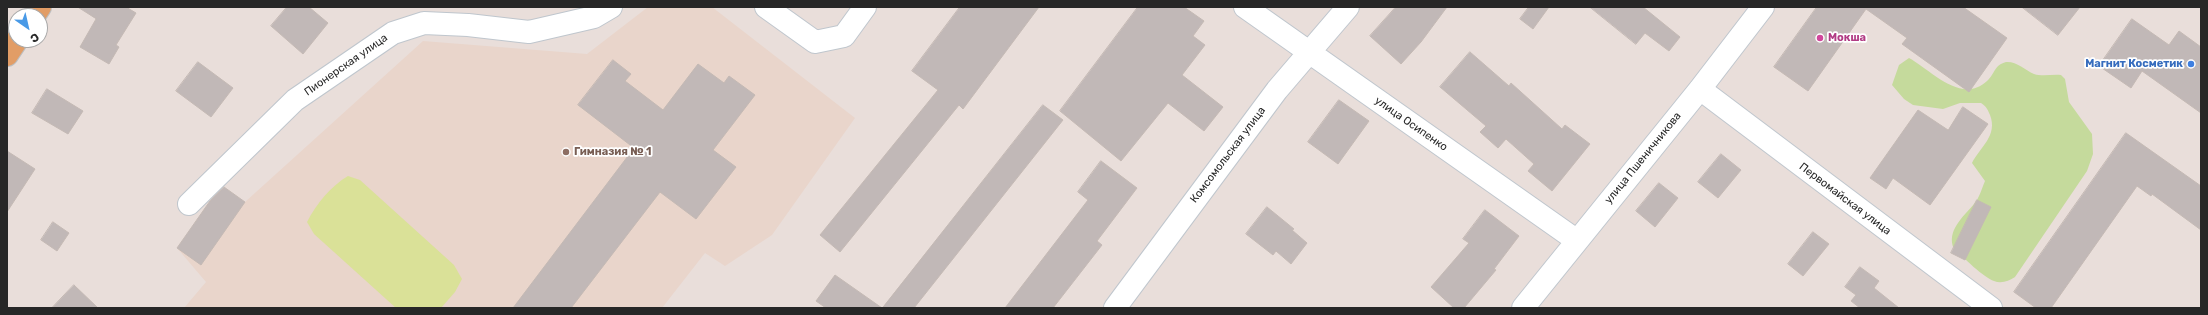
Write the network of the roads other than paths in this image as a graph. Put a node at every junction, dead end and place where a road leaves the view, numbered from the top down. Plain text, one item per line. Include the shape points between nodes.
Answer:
1 (611, 7) edge
2 (766, 7) edge
3 (865, 7) edge
4 (1245, 7) edge
5 (1348, 7) edge
6 (1763, 7) edge
7 (1310, 53) junction
8 (1700, 89) junction
9 (188, 204) dead end
10 (1576, 240) junction
11 (1115, 308) edge
12 (1523, 308) edge
13 (1991, 308) edge

1 - 9 street, Пионерская улица via 594,17 529,32 468,24 424,23 393,33 295,100
2 - 3 street via 815,42 844,36
4 - 7 street, улица Осипенко
5 - 7 street, Комсомольская улица
6 - 8 street, улица Пшеничникова
7 - 10 street, улица Осипенко
7 - 11 street, Комсомольская улица via 1277,90
8 - 10 street, улица Пшеничникова
8 - 13 street, Первомайская улица
10 - 12 street, улица Пшеничникова

